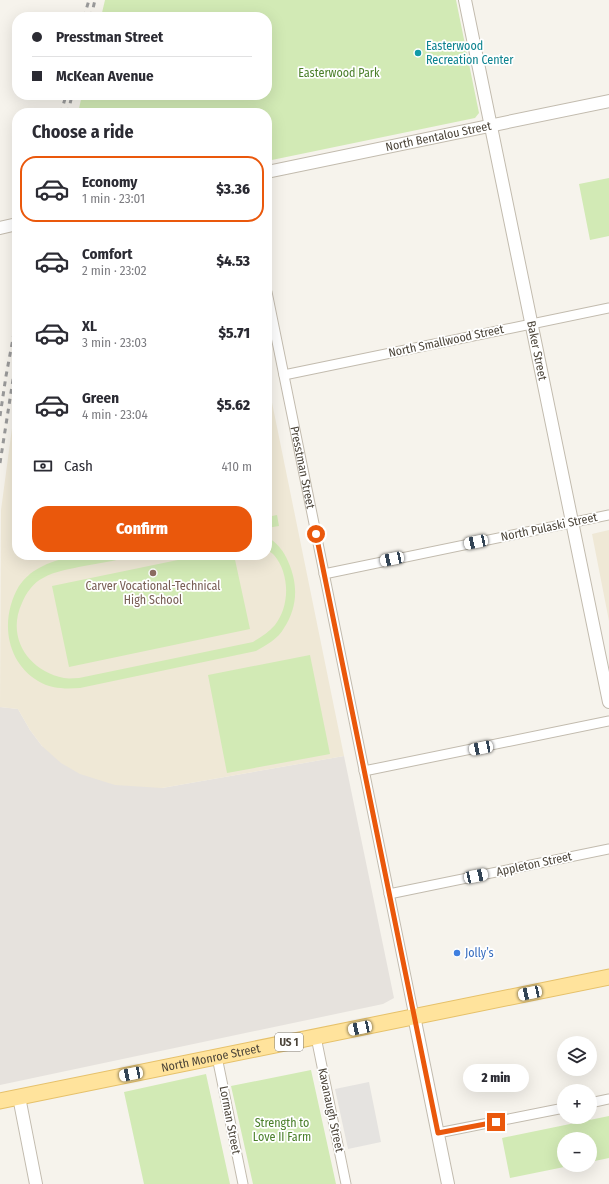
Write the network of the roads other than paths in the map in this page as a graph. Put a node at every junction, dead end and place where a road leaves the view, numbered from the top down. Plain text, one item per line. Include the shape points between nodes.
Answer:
1 (464, 0) edge
2 (609, 101) edge
3 (490, 126) junction
4 (272, 171) edge
5 (609, 308) edge
6 (272, 316) edge
7 (531, 324) junction
8 (284, 375) junction
9 (609, 515) edge
10 (572, 522) junction
11 (324, 574) junction
12 (609, 702) edge
13 (609, 721) edge
14 (364, 771) junction
15 (609, 849) edge
16 (389, 894) junction
17 (609, 977) edge
18 (414, 1016) junction
19 (316, 1037) junction
20 (218, 1056) junction
21 (19, 1097) junction
22 (609, 1099) edge
23 (0, 1101) edge
24 (597, 1102) edge
25 (557, 1109) edge
26 (438, 1133) junction
27 (36, 1184) edge
28 (243, 1184) edge
29 (346, 1184) edge
30 (448, 1184) edge

1 - 3 street, Baker Street
2 - 3 street, North Bentalou Street
3 - 4 street, North Bentalou Street
3 - 7 street, Baker Street
5 - 7 street, North Smallwood Street
6 - 8 street, Presstman Street
7 - 8 street, North Smallwood Street
7 - 10 street, Baker Street
8 - 11 street, Presstman Street
9 - 10 street, North Pulaski Street
10 - 11 street, North Pulaski Street
10 - 12 street, Baker Street
11 - 14 street, Presstman Street
13 - 14 street
14 - 16 street, Presstman Street
15 - 16 street, Appleton Street
16 - 18 street, Presstman Street
17 - 18 main road, North Monroe Street / US 1
18 - 19 main road, North Monroe Street / US 1
18 - 26 street, Presstman Street
19 - 20 main road, North Monroe Street / US 1
19 - 29 street, Kavanaugh Street
20 - 21 main road, North Monroe Street / US 1
20 - 28 street, Lorman Street
21 - 23 main road, North Monroe Street / US 1
21 - 27 street
22 - 24 street
25 - 26 street
26 - 30 street, Presstman Street

